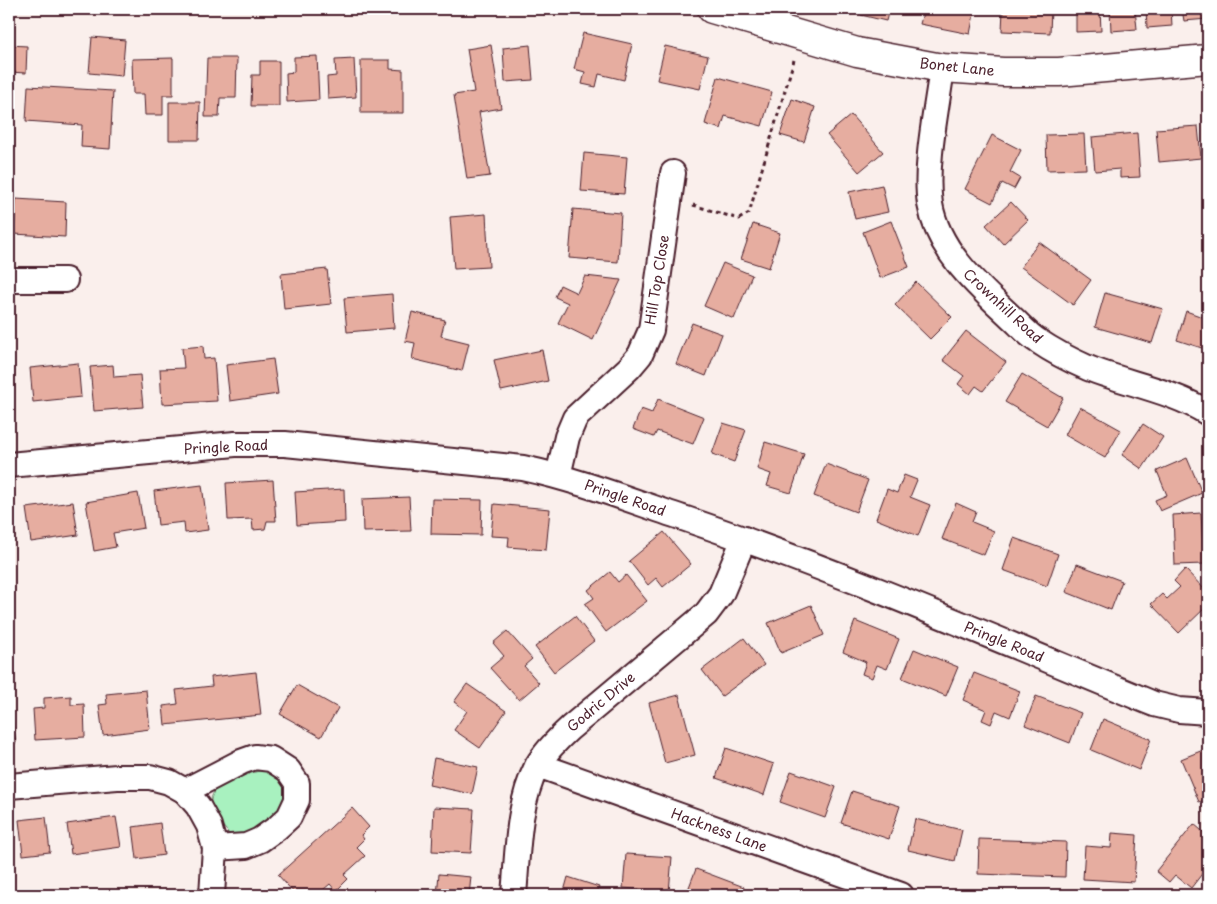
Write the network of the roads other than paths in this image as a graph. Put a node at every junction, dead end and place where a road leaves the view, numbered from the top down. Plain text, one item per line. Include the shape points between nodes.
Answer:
1 (712, 9) edge
2 (1208, 59) edge
3 (942, 68) junction
4 (673, 173) dead end
5 (9, 280) edge
6 (65, 280) dead end
7 (1208, 413) edge
8 (9, 465) edge
9 (558, 476) junction
10 (744, 538) junction
11 (1208, 712) edge
12 (538, 765) junction
13 (9, 786) edge
14 (185, 791) junction
15 (215, 848) junction
16 (212, 895) edge
17 (514, 895) edge
18 (901, 895) edge

1 - 3 main road, Bonet Lane via 857,52
2 - 3 main road, Bonet Lane via 1059,72
3 - 7 street, Crownhill Road via 929,165 930,204 939,235 959,264 1036,340 1063,357 1192,403
4 - 9 street, Hill Top Close via 651,330 630,368 576,418 567,437
5 - 6 street
8 - 9 street, Pringle Road via 235,444 285,444 523,468
9 - 10 street, Pringle Road
10 - 11 street, Pringle Road via 1154,704
10 - 12 street, Godric Drive via 721,594 706,614 570,728
12 - 17 street, Godric Drive via 526,793 519,828
12 - 18 street, Hackness Lane
13 - 14 street via 117,776 150,777
14 - 15 street via 209,826
14 - 15 street via 255,757 271,759 288,770 297,783 296,800 289,818 277,828 246,846
15 - 16 street

